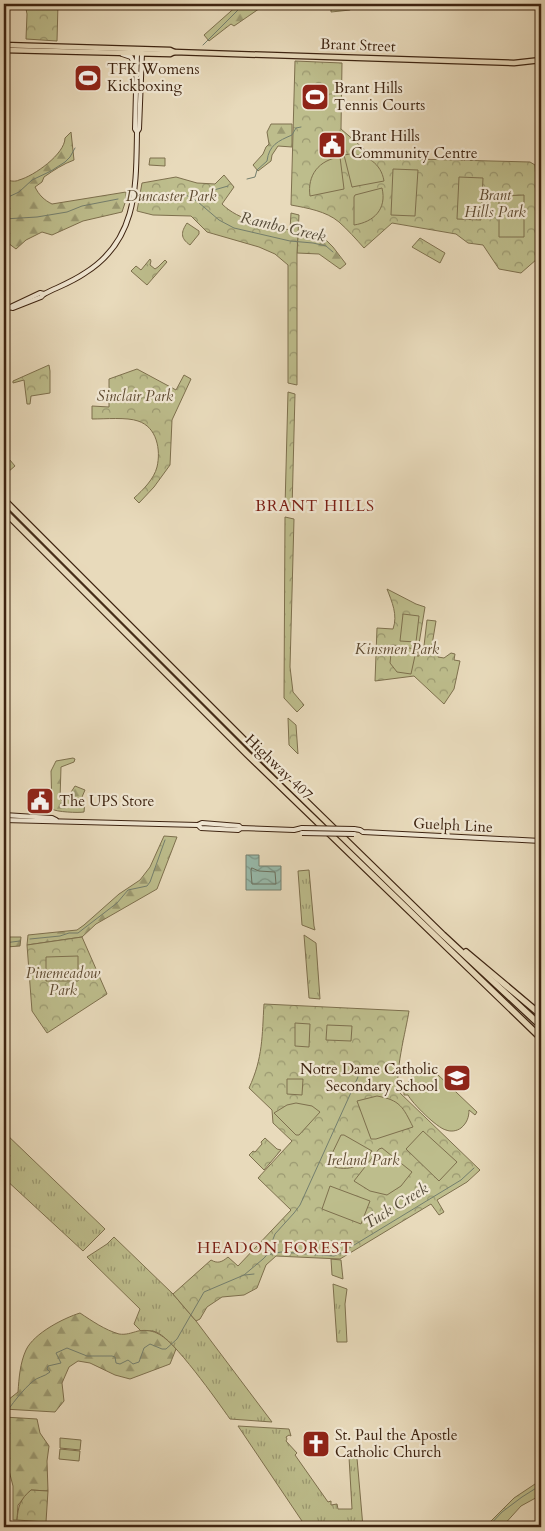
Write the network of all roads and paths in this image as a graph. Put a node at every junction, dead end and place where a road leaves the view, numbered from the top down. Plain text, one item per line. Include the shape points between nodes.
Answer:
1 (4, 45) edge
2 (4, 50) edge
3 (118, 52) junction
4 (174, 52) junction
5 (140, 53) junction
6 (541, 60) edge
7 (137, 69) junction
8 (137, 132) junction
9 (4, 310) edge
10 (4, 500) edge
11 (4, 511) edge
12 (4, 815) edge
13 (4, 820) edge
14 (56, 820) junction
15 (541, 841) edge
16 (443, 935) junction
17 (541, 1015) edge
18 (523, 1021) junction
19 (541, 1026) edge
20 (541, 1038) edge
21 (541, 1042) edge

1 - 4 main road, Brant Street
2 - 3 main road, Brant Street
3 - 5 main road, Brant Street
3 - 7 main road via 131,57
4 - 5 main road, Brant Street
4 - 6 main road, Brant Street via 514,62
5 - 7 main road
5 - 8 main road
7 - 8 main road
8 - 9 main road via 135,192 120,235 106,256 76,279 41,297
10 - 16 highway, Highway 407
11 - 18 highway, Highway 407 via 247,754
12 - 14 main road, Guelph Line
13 - 14 main road, Guelph Line
14 - 15 main road, Guelph Line, bridge
16 - 17 highway
16 - 19 highway, Highway 407
18 - 20 highway, Highway 407
18 - 21 highway

